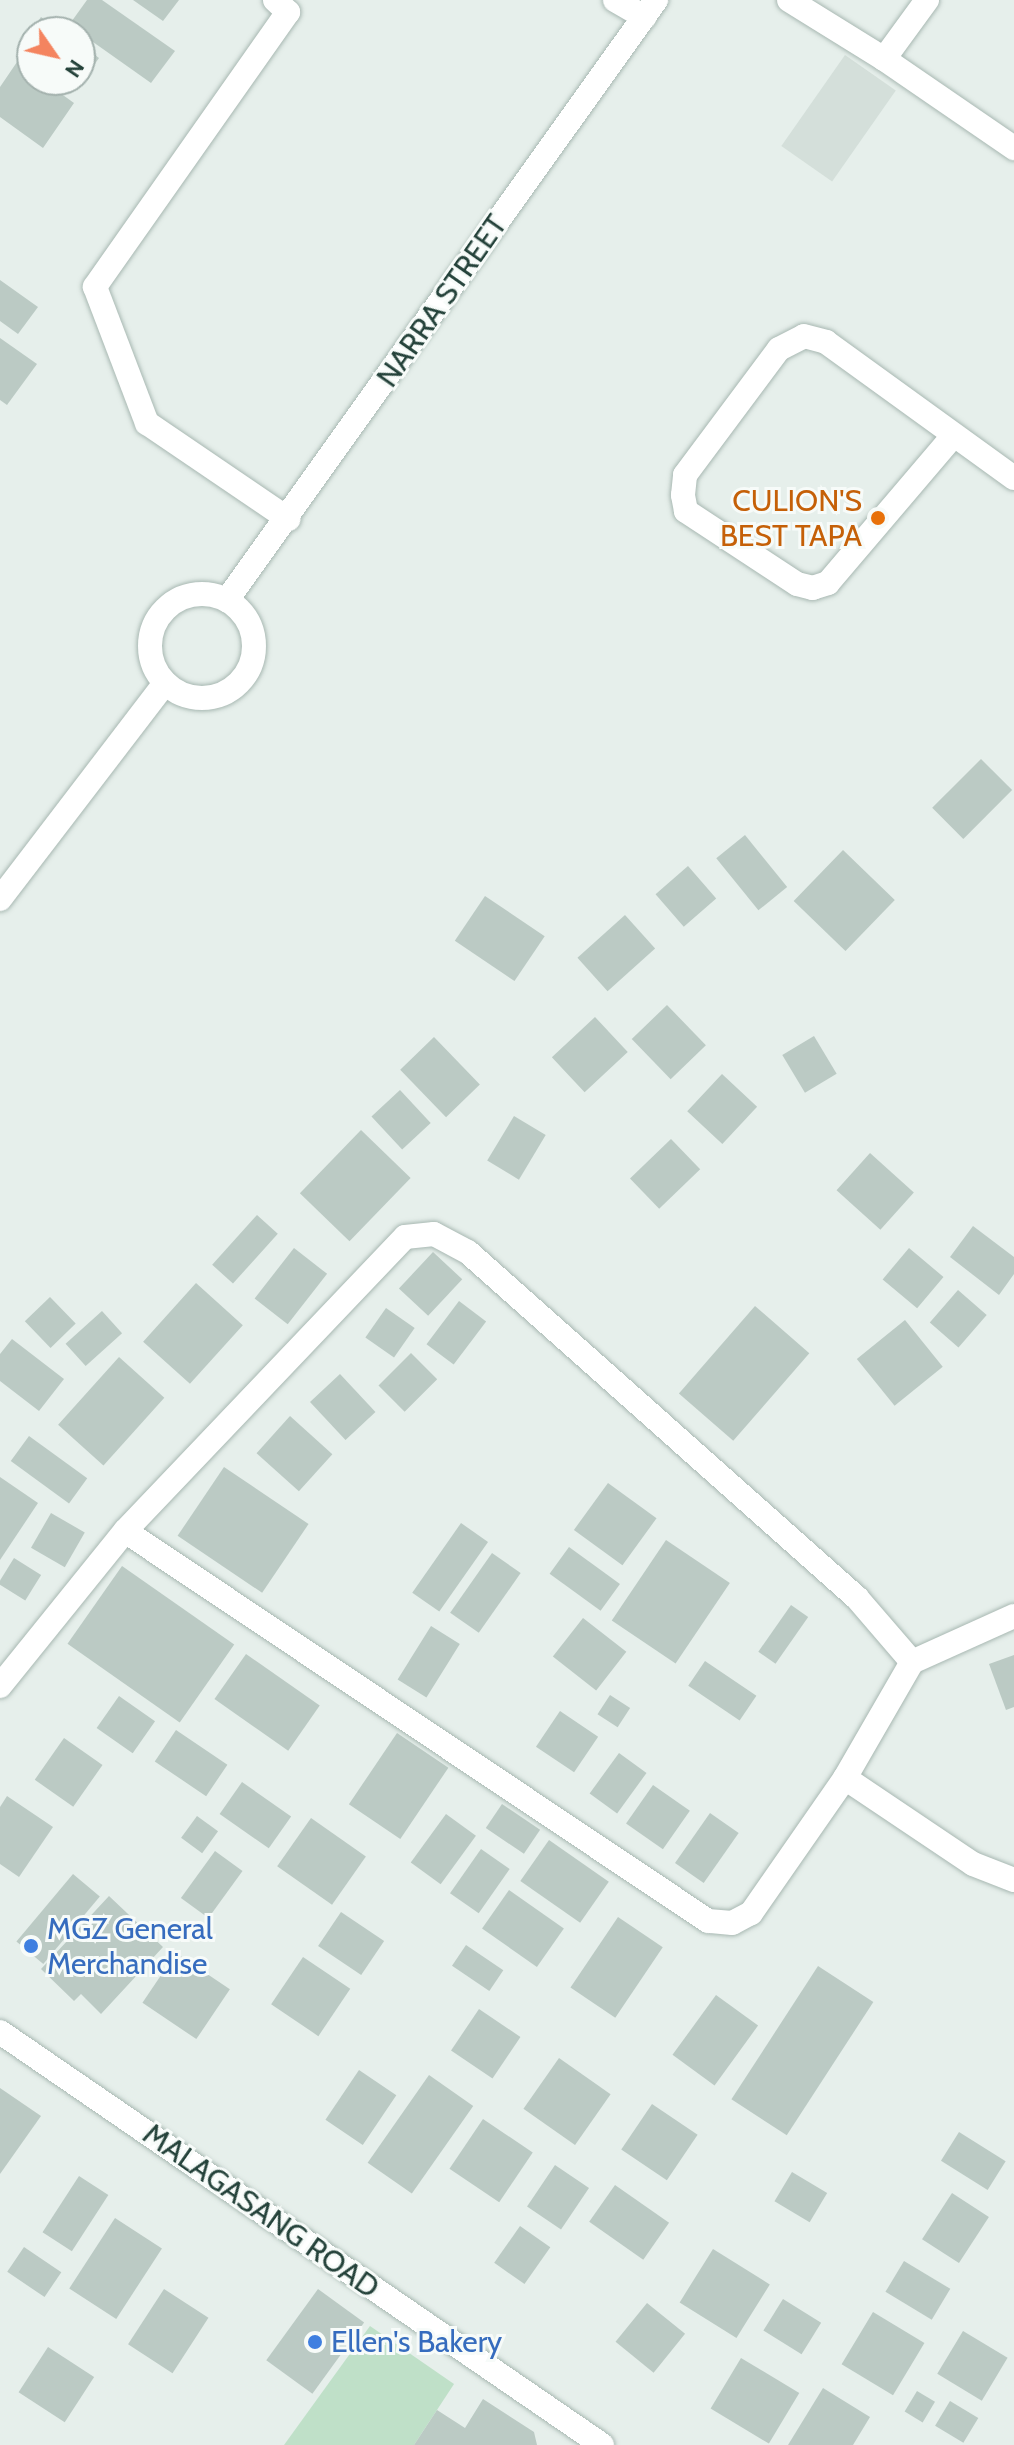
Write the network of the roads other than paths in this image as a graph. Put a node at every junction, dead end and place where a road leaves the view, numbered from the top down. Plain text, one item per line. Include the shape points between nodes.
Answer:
1 (275, 0) edge
2 (615, 0) edge
3 (789, 0) edge
4 (927, 0) edge
5 (650, 9) edge
6 (884, 59) junction
7 (1014, 148) edge
8 (953, 436) junction
9 (1014, 478) edge
10 (288, 519) junction
11 (227, 600) junction
12 (165, 683) junction
13 (0, 899) edge
14 (125, 1531) junction
15 (1014, 1616) edge
16 (912, 1662) junction
17 (0, 1686) edge
18 (845, 1778) junction
19 (1014, 1880) edge
20 (0, 2032) edge
21 (590, 2442) edge

1 - 10 street via 288,12 95,287 147,423
2 - 5 street
3 - 6 street
4 - 6 street
5 - 10 street, NARRA STREET
6 - 7 street
8 - 8 street via 826,342 804,336 779,349 685,475 686,511 797,584 813,588 828,583
8 - 9 street
10 - 11 street, NARRA STREET
11 - 12 street via 191,594 162,613 150,647
11 - 12 street via 250,624 254,643 244,677 232,689 197,698
12 - 13 street
14 - 16 street via 405,1237 434,1234 468,1252 857,1598
14 - 17 street
14 - 18 street via 708,1921 732,1923 751,1913
15 - 16 street
16 - 18 street
18 - 19 street via 973,1864
20 - 21 street, MALAGASANG ROAD

